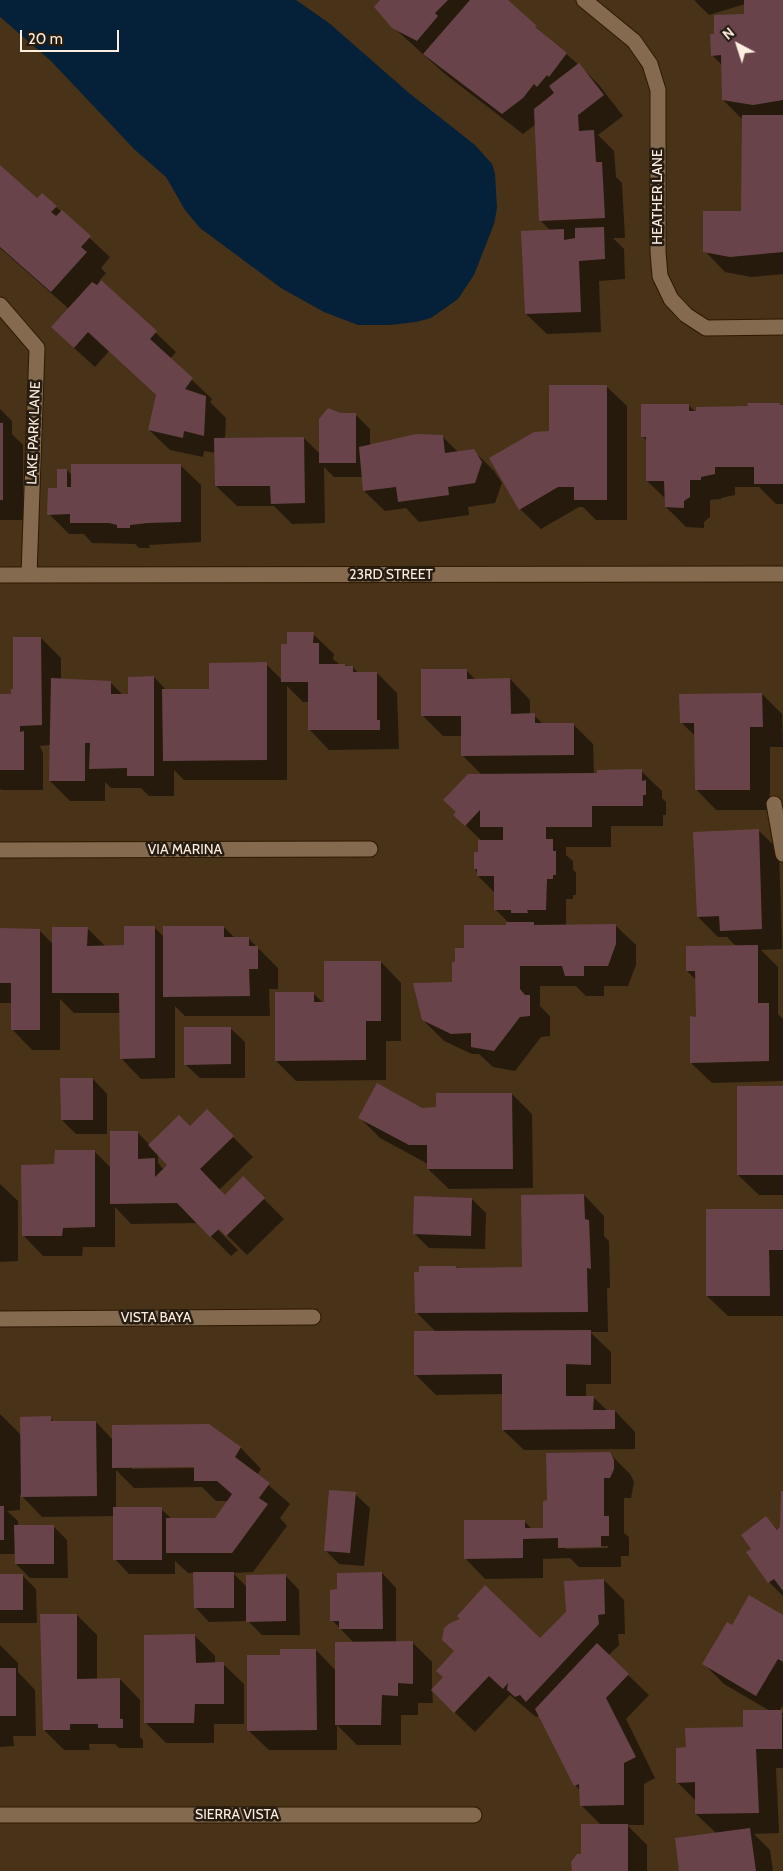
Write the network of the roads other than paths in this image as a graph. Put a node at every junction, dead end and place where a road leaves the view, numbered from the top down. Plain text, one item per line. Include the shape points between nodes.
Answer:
1 (584, 0) edge
2 (0, 304) edge
3 (783, 327) edge
4 (783, 574) edge
5 (0, 575) edge
6 (29, 575) junction
7 (774, 804) dead end
8 (370, 849) dead end
9 (0, 850) edge
10 (783, 854) edge
11 (313, 1317) dead end
12 (0, 1319) edge
13 (0, 1815) edge
14 (474, 1815) dead end

1 - 3 street, HEATHER LANE via 634,41 650,64 658,90 658,252 660,276 671,299 706,328
2 - 6 street, LAKE PARK LANE via 37,348
4 - 6 street, 23RD STREET
5 - 6 street, 23RD STREET
7 - 10 street
8 - 9 street, VIA MARINA
11 - 12 street, VISTA BAYA
13 - 14 street, SIERRA VISTA

